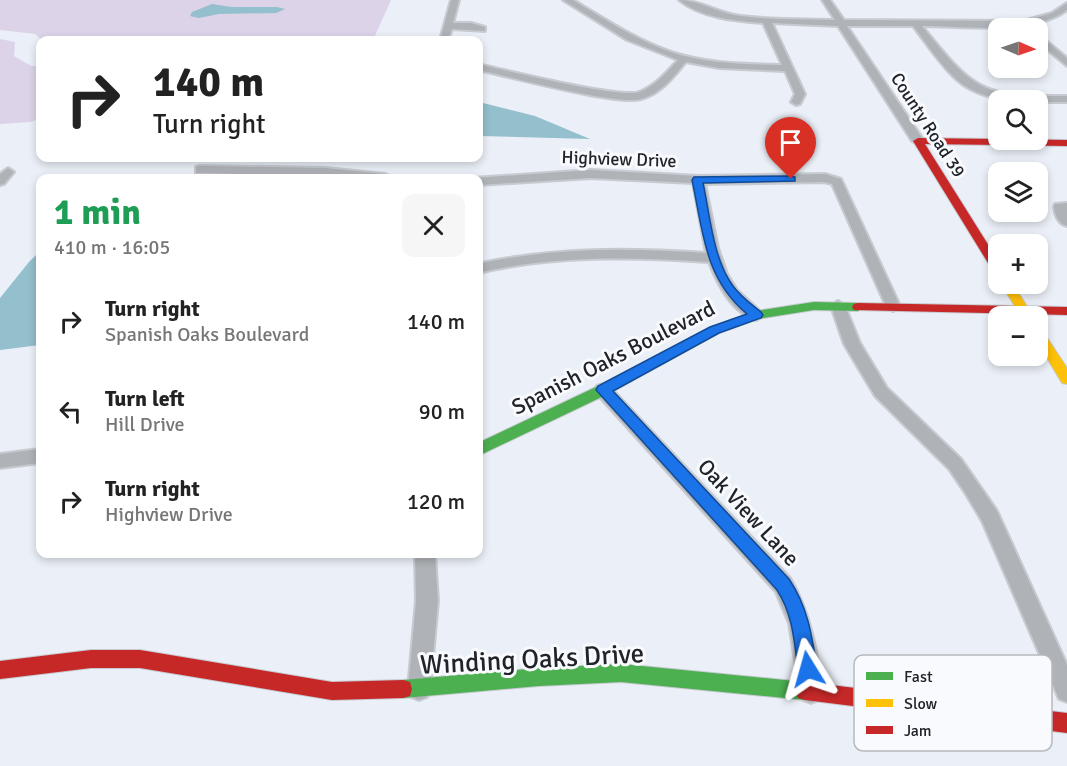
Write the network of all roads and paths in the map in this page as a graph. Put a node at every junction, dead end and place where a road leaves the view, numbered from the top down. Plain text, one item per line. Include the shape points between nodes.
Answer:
1 (455, 0) edge
2 (567, 0) edge
3 (683, 0) edge
4 (826, 0) edge
5 (1067, 6) edge
6 (1047, 18) edge
7 (767, 21) junction
8 (841, 23) junction
9 (915, 23) junction
10 (988, 25) edge
11 (448, 26) junction
12 (482, 29) dead end
13 (445, 36) edge
14 (1048, 46) edge
15 (684, 59) junction
16 (1067, 63) edge
17 (483, 67) edge
18 (788, 68) junction
19 (1067, 99) edge
20 (796, 102) dead end
21 (918, 141) junction
22 (1067, 143) edge
23 (200, 170) dead end
24 (240, 174) edge
25 (275, 174) edge
26 (346, 174) edge
27 (698, 180) junction
28 (483, 181) edge
29 (1067, 207) edge
30 (1067, 222) edge
31 (988, 253) edge
32 (714, 258) junction
33 (483, 268) edge
34 (838, 306) junction
35 (893, 306) junction
36 (988, 311) edge
37 (1067, 311) edge
38 (1048, 312) edge
39 (756, 315) junction
40 (1048, 349) edge
41 (1067, 379) edge
42 (603, 390) junction
43 (483, 448) edge
44 (36, 456) edge
45 (0, 461) edge
46 (425, 558) edge
47 (1051, 655) edge
48 (1052, 657) edge
49 (0, 670) edge
50 (419, 689) junction
51 (1067, 691) edge
52 (811, 692) junction
53 (854, 697) edge
54 (1052, 721) edge
55 (1067, 723) edge

1 - 11 street
2 - 15 street via 640,43
3 - 7 street via 724,16
4 - 8 street, County Road 39
5 - 6 street
7 - 8 street
7 - 18 street
8 - 9 street
8 - 21 street, County Road 39
9 - 10 street
9 - 19 street via 963,80 983,92 1012,98
11 - 12 street
11 - 13 street
14 - 16 street
15 - 17 street via 659,86 638,97
15 - 18 street
18 - 20 street via 800,94
21 - 22 street
21 - 31 street, County Road 39
23 - 24 street
25 - 26 street
27 - 28 street, Highview Drive via 591,174
27 - 32 street
27 - 35 street, Highview Drive via 825,178 837,182
29 - 30 street via 1060,207
32 - 33 street via 581,253 531,257
32 - 39 street via 727,287
34 - 35 street, Spanish Oaks Boulevard
34 - 39 street, Spanish Oaks Boulevard
34 - 47 street via 852,344 881,392 955,464 981,501
35 - 36 street, Spanish Oaks Boulevard
37 - 38 street, Spanish Oaks Boulevard
39 - 42 street, Spanish Oaks Boulevard via 715,330
40 - 41 street
42 - 43 street, Spanish Oaks Boulevard
42 - 52 street, Oak View Lane via 783,585 801,623
44 - 45 street
46 - 50 street via 427,601
48 - 51 street
49 - 50 street, Winding Oaks Drive via 91,659 140,659 332,691
50 - 52 street, Winding Oaks Drive via 539,676 621,673
52 - 53 street, Winding Oaks Drive
54 - 55 street, Winding Oaks Drive

